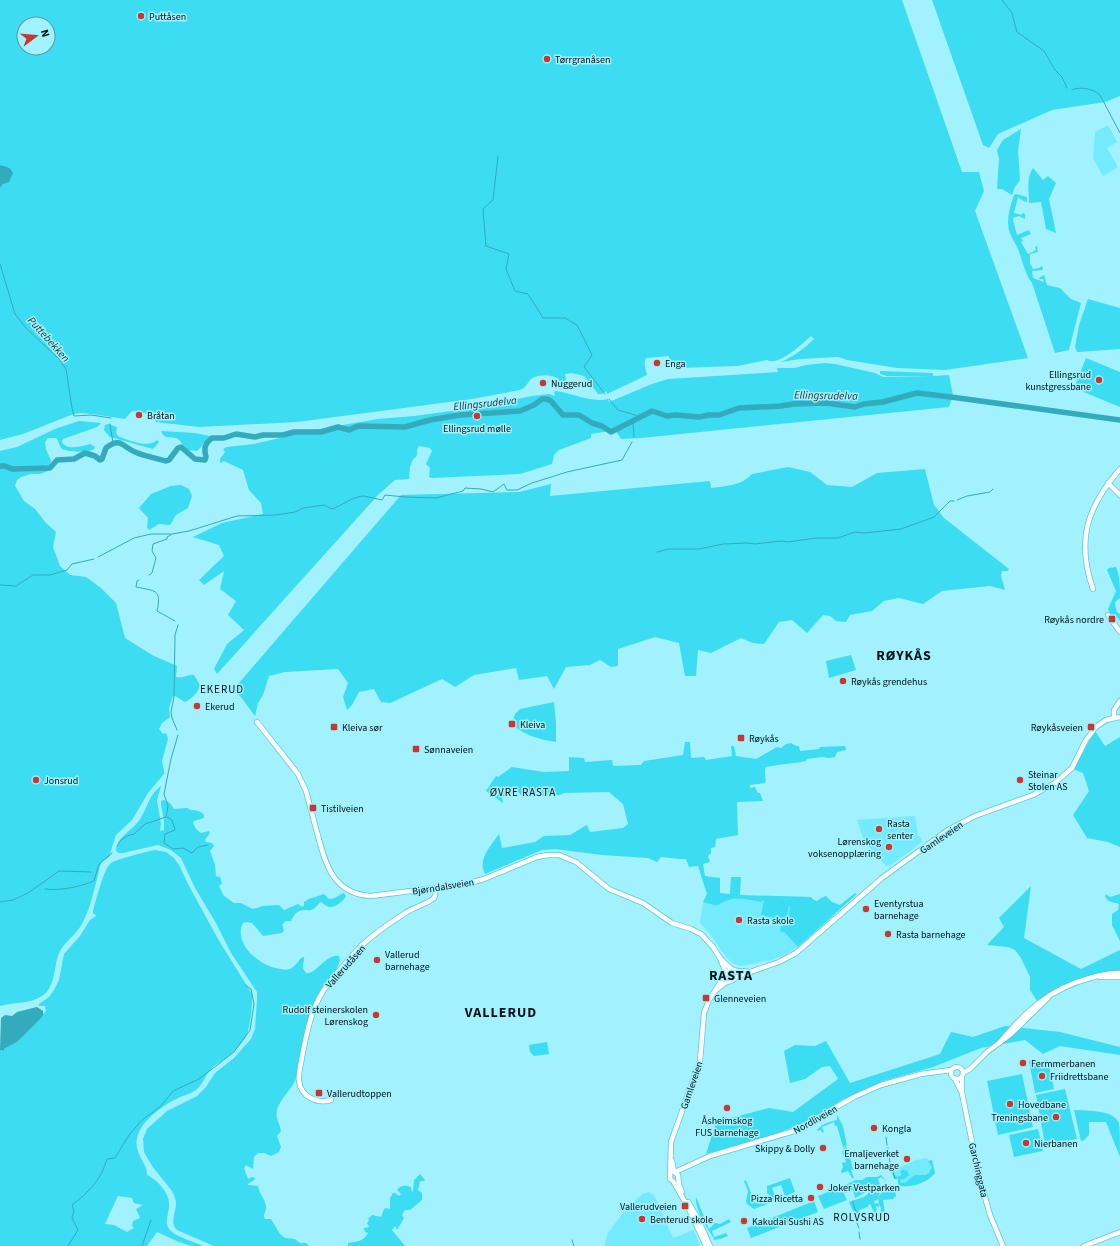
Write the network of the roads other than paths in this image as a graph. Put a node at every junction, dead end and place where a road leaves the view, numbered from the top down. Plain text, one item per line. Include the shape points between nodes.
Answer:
1 (1120, 469) edge
2 (1108, 483) junction
3 (1120, 494) edge
4 (1093, 589) dead end
5 (1108, 615) dead end
6 (1120, 632) edge
7 (1120, 701) edge
8 (1120, 716) edge
9 (1114, 718) junction
10 (256, 722) dead end
11 (435, 889) junction
12 (720, 958) junction
13 (734, 973) junction
14 (1120, 973) edge
15 (726, 974) junction
16 (1092, 977) junction
17 (1120, 977) edge
18 (730, 980) junction
19 (716, 990) junction
20 (951, 1072) junction
21 (962, 1073) junction
22 (955, 1079) junction
23 (962, 1092) junction
24 (331, 1100) dead end
25 (690, 1166) junction
26 (673, 1172) junction
27 (677, 1179) junction
28 (1120, 1232) edge
29 (706, 1246) edge
30 (710, 1246) edge
31 (1003, 1246) edge
32 (1084, 1246) edge

1 - 2 main road
2 - 3 main road
2 - 4 main road via 1095,502 1084,543 1087,573
5 - 6 main road
7 - 9 main road via 1114,710
8 - 9 main road
9 - 13 main road, Gamleveien via 1102,722 1095,728 1073,766 1056,783 1033,795 970,818 948,830 882,878 796,953 779,962
10 - 11 main road, Bjørndalsveien via 301,780 326,864 340,884 356,893 371,896
11 - 12 main road, Bjørndalsveien via 476,882 540,856 559,855 576,862 609,889 643,903 672,923 697,931 708,940
11 - 24 main road, Vallerudåsen via 432,900 410,910 361,946 319,998 307,1033 300,1083 305,1094 312,1099 323,1102
12 - 13 main road, Bjørndalsveien
12 - 15 main road, Bjørndalsveien
13 - 15 main road, Gamleveien
13 - 18 main road, Gamleveien via 733,980
14 - 16 main road
15 - 18 main road via 726,978
15 - 19 main road, Gamleveien
16 - 17 main road
16 - 21 main road via 1050,994 1034,1006 999,1043
18 - 19 main road, Gamleveien
19 - 26 main road, Gamleveien via 704,1013 700,1061 672,1137 670,1158
20 - 21 main road via 956,1066
20 - 22 main road, Garchinggata
20 - 25 main road, Nordliveien via 915,1075 881,1085 854,1097 794,1131 710,1156
21 - 22 main road via 959,1079
21 - 23 main road, Garchinggata
22 - 23 main road, Garchinggata
23 - 31 main road, Garchinggata via 983,1194
25 - 26 main road, Nordliveien
25 - 27 main road, Nordliveien
26 - 27 main road, Gamleveien
26 - 27 main road, Gamleveien via 670,1179
27 - 29 main road, Gamleveien
27 - 30 main road, Gamleveien
28 - 32 main road

